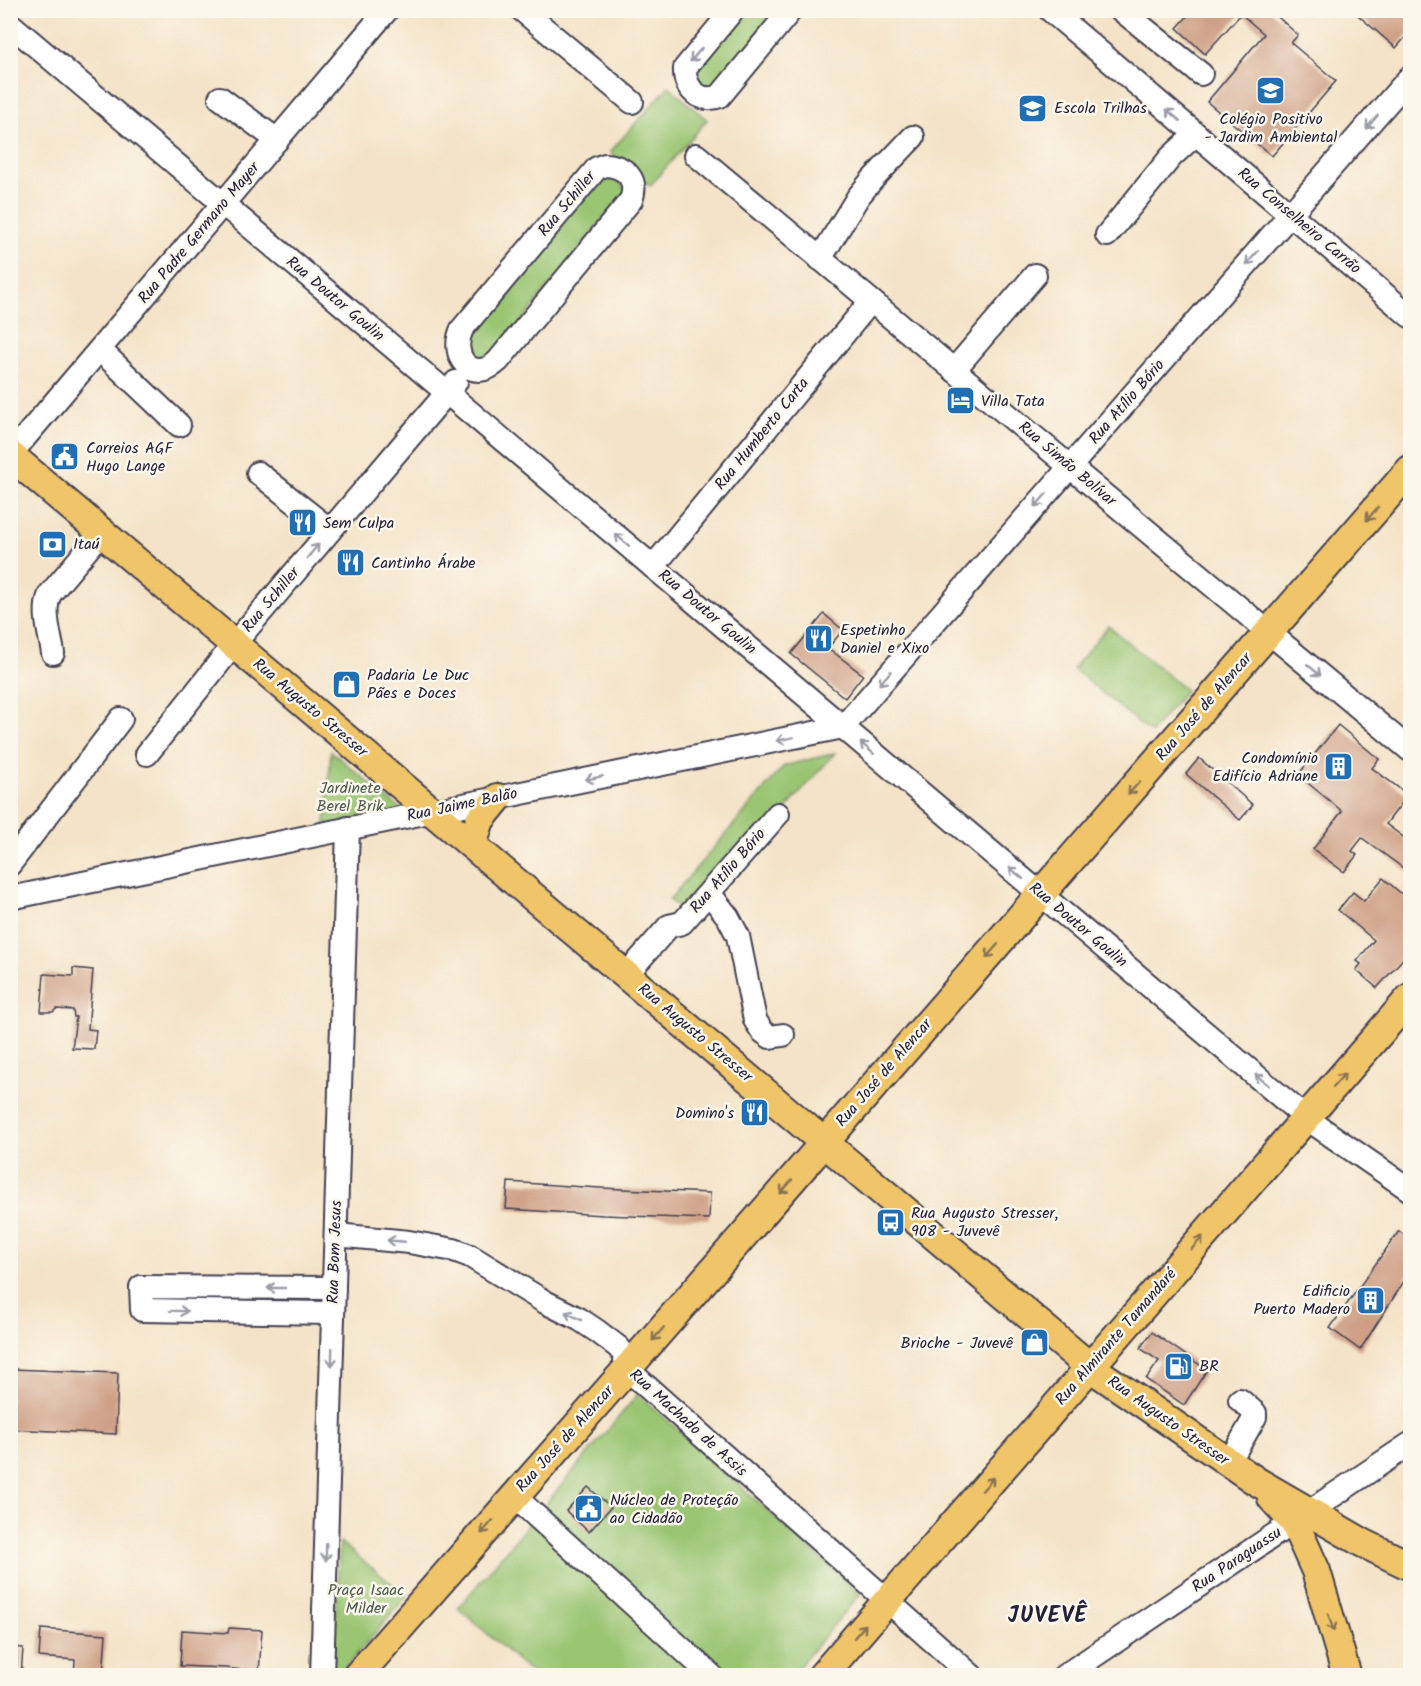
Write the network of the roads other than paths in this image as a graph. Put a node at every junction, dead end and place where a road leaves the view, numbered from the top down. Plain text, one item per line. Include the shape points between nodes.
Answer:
1 (387, 10) edge
2 (522, 10) edge
3 (733, 10) edge
4 (791, 10) edge
5 (1121, 10) edge
6 (1061, 14) edge
7 (10, 24) edge
8 (1201, 74) dead end
9 (1410, 77) edge
10 (220, 98) dead end
11 (632, 102) dead end
12 (1196, 134) junction
13 (913, 137) dead end
14 (277, 140) junction
15 (696, 155) dead end
16 (223, 204) junction
17 (1291, 214) junction
18 (1107, 235) dead end
19 (820, 259) junction
20 (1035, 275) dead end
21 (871, 301) junction
22 (1410, 316) edge
23 (99, 350) junction
24 (469, 368) junction
25 (954, 370) junction
26 (447, 393) junction
27 (179, 425) dead end
28 (10, 455) edge
29 (1070, 467) junction
30 (1410, 470) edge
31 (258, 473) dead end
32 (330, 530) junction
33 (102, 532) junction
34 (653, 567) junction
35 (1269, 632) junction
36 (234, 644) junction
37 (53, 652) dead end
38 (121, 719) dead end
39 (843, 727) junction
40 (1410, 750) edge
41 (147, 754) dead end
42 (498, 798) junction
43 (432, 811) junction
44 (778, 814) dead end
45 (348, 828) junction
46 (472, 845) junction
47 (10, 864) edge
48 (16, 891) edge
49 (709, 893) junction
50 (1041, 894) junction
51 (626, 975) junction
52 (1410, 998) edge
53 (783, 1035) dead end
54 (1306, 1118) junction
55 (824, 1143) junction
56 (1410, 1190) edge
57 (336, 1235) junction
58 (334, 1288) junction
59 (332, 1313) junction
60 (1090, 1367) junction
61 (627, 1369) junction
62 (1240, 1400) dead end
63 (1410, 1444) edge
64 (1229, 1462) junction
65 (514, 1496) junction
66 (1301, 1517) junction
67 (1363, 1543) junction
68 (1410, 1566) edge
69 (1316, 1571) junction
70 (887, 1600) junction
71 (322, 1676) edge
72 (357, 1676) edge
73 (712, 1676) edge
74 (822, 1676) edge
75 (972, 1676) edge
76 (1064, 1676) edge
77 (1347, 1676) edge

1 - 14 street, Rua Padre Germano Mayer
2 - 11 street
3 -> 4 street via 685,68 688,86 705,98 720,96
5 - 8 street
12 -> 6 street, Rua Conselheiro Carrão
7 - 16 street, Rua Doutor Goulin
9 -> 17 street, Rua Atílio Bório
10 - 14 street
12 - 17 street, Rua Conselheiro Carrão
12 - 18 street via 1171,157
13 - 19 street via 858,197
14 - 16 street, Rua Padre Germano Mayer
15 - 19 street, Rua Simão Bolívar
16 - 23 street, Rua Padre Germano Mayer
16 - 26 street, Rua Doutor Goulin
17 - 22 street, Rua Conselheiro Carrão
17 -> 29 street, Rua Atílio Bório
19 - 21 street, Rua Simão Bolívar
20 - 25 street
21 - 25 street, Rua Simão Bolívar
21 - 34 street, Rua Humberto Carta
23 - 27 street
23 - 28 street, Rua Padre Germano Mayer
24 - 24 street, Rua Schiller via 485,370 498,361 632,200 634,183 624,171 612,165 597,168 462,329 458,352
24 - 26 street, Rua Schiller
25 - 29 street, Rua Simão Bolívar
26 - 32 street, Rua Schiller
34 -> 26 street, Rua Doutor Goulin
28 - 33 main road, Rua Augusto Stresser
29 - 35 street, Rua Simão Bolívar
29 -> 39 street, Rua Atílio Bório
30 -> 35 main road, Rua José de Alencar
31 - 32 street
36 -> 32 street, Rua Schiller
33 - 36 main road, Rua Augusto Stresser
33 - 37 street via 47,600
34 - 39 street, Rua Doutor Goulin
35 -> 40 street, Rua Simão Bolívar
35 -> 50 main road, Rua José de Alencar
36 - 41 street, Rua Schiller
36 - 43 main road, Rua Augusto Stresser
38 - 47 street
39 -> 42 street, Rua Jaime Balão
50 -> 39 street, Rua Doutor Goulin
42 - 43 street, Rua Jaime Balão
42 - 46 main road via 480,820
43 - 45 street, Rua Jaime Balão
43 - 46 main road, Rua Augusto Stresser
44 - 49 street, Rua Atílio Bório
45 - 48 street, Rua Jaime Balão
45 - 57 street, Rua Bom Jesus
46 - 51 main road, Rua Augusto Stresser
49 - 51 street, Rua Atílio Bório via 682,923 669,926
49 - 53 street via 738,936 755,1020 770,1037
54 -> 50 street, Rua Doutor Goulin
50 -> 55 main road, Rua José de Alencar
51 - 55 main road, Rua Augusto Stresser
54 -> 52 main road, Rua Almirante Tamandaré
54 - 56 street, Rua Doutor Goulin
60 -> 54 main road, Rua Almirante Tamandaré
55 - 60 main road, Rua Augusto Stresser
55 -> 61 main road, Rua José de Alencar
57 - 58 street, Rua Bom Jesus
61 -> 57 street, Rua Machado de Assis via 624,1354 597,1331 470,1256 432,1246
58 - 59 street, Rua Bom Jesus
58 -> 59 street via 141,1287 142,1310
59 -> 71 street, Rua Bom Jesus
60 - 64 main road, Rua Augusto Stresser
70 -> 60 main road, Rua Almirante Tamandaré
61 - 65 main road, Rua José de Alencar
61 - 70 street, Rua Machado de Assis
62 - 64 street via 1253,1410 1255,1417
63 - 66 street, Rua Paraguassu
64 - 66 main road, Rua Augusto Stresser
65 -> 72 main road, Rua José de Alencar
65 - 73 street
66 - 67 main road
66 - 69 main road
66 - 76 street, Rua Paraguassu
67 - 68 main road
67 - 69 main road via 1331,1547 1319,1560
69 -> 77 main road
74 -> 70 main road, Rua Almirante Tamandaré
70 - 75 street, Rua Machado de Assis

